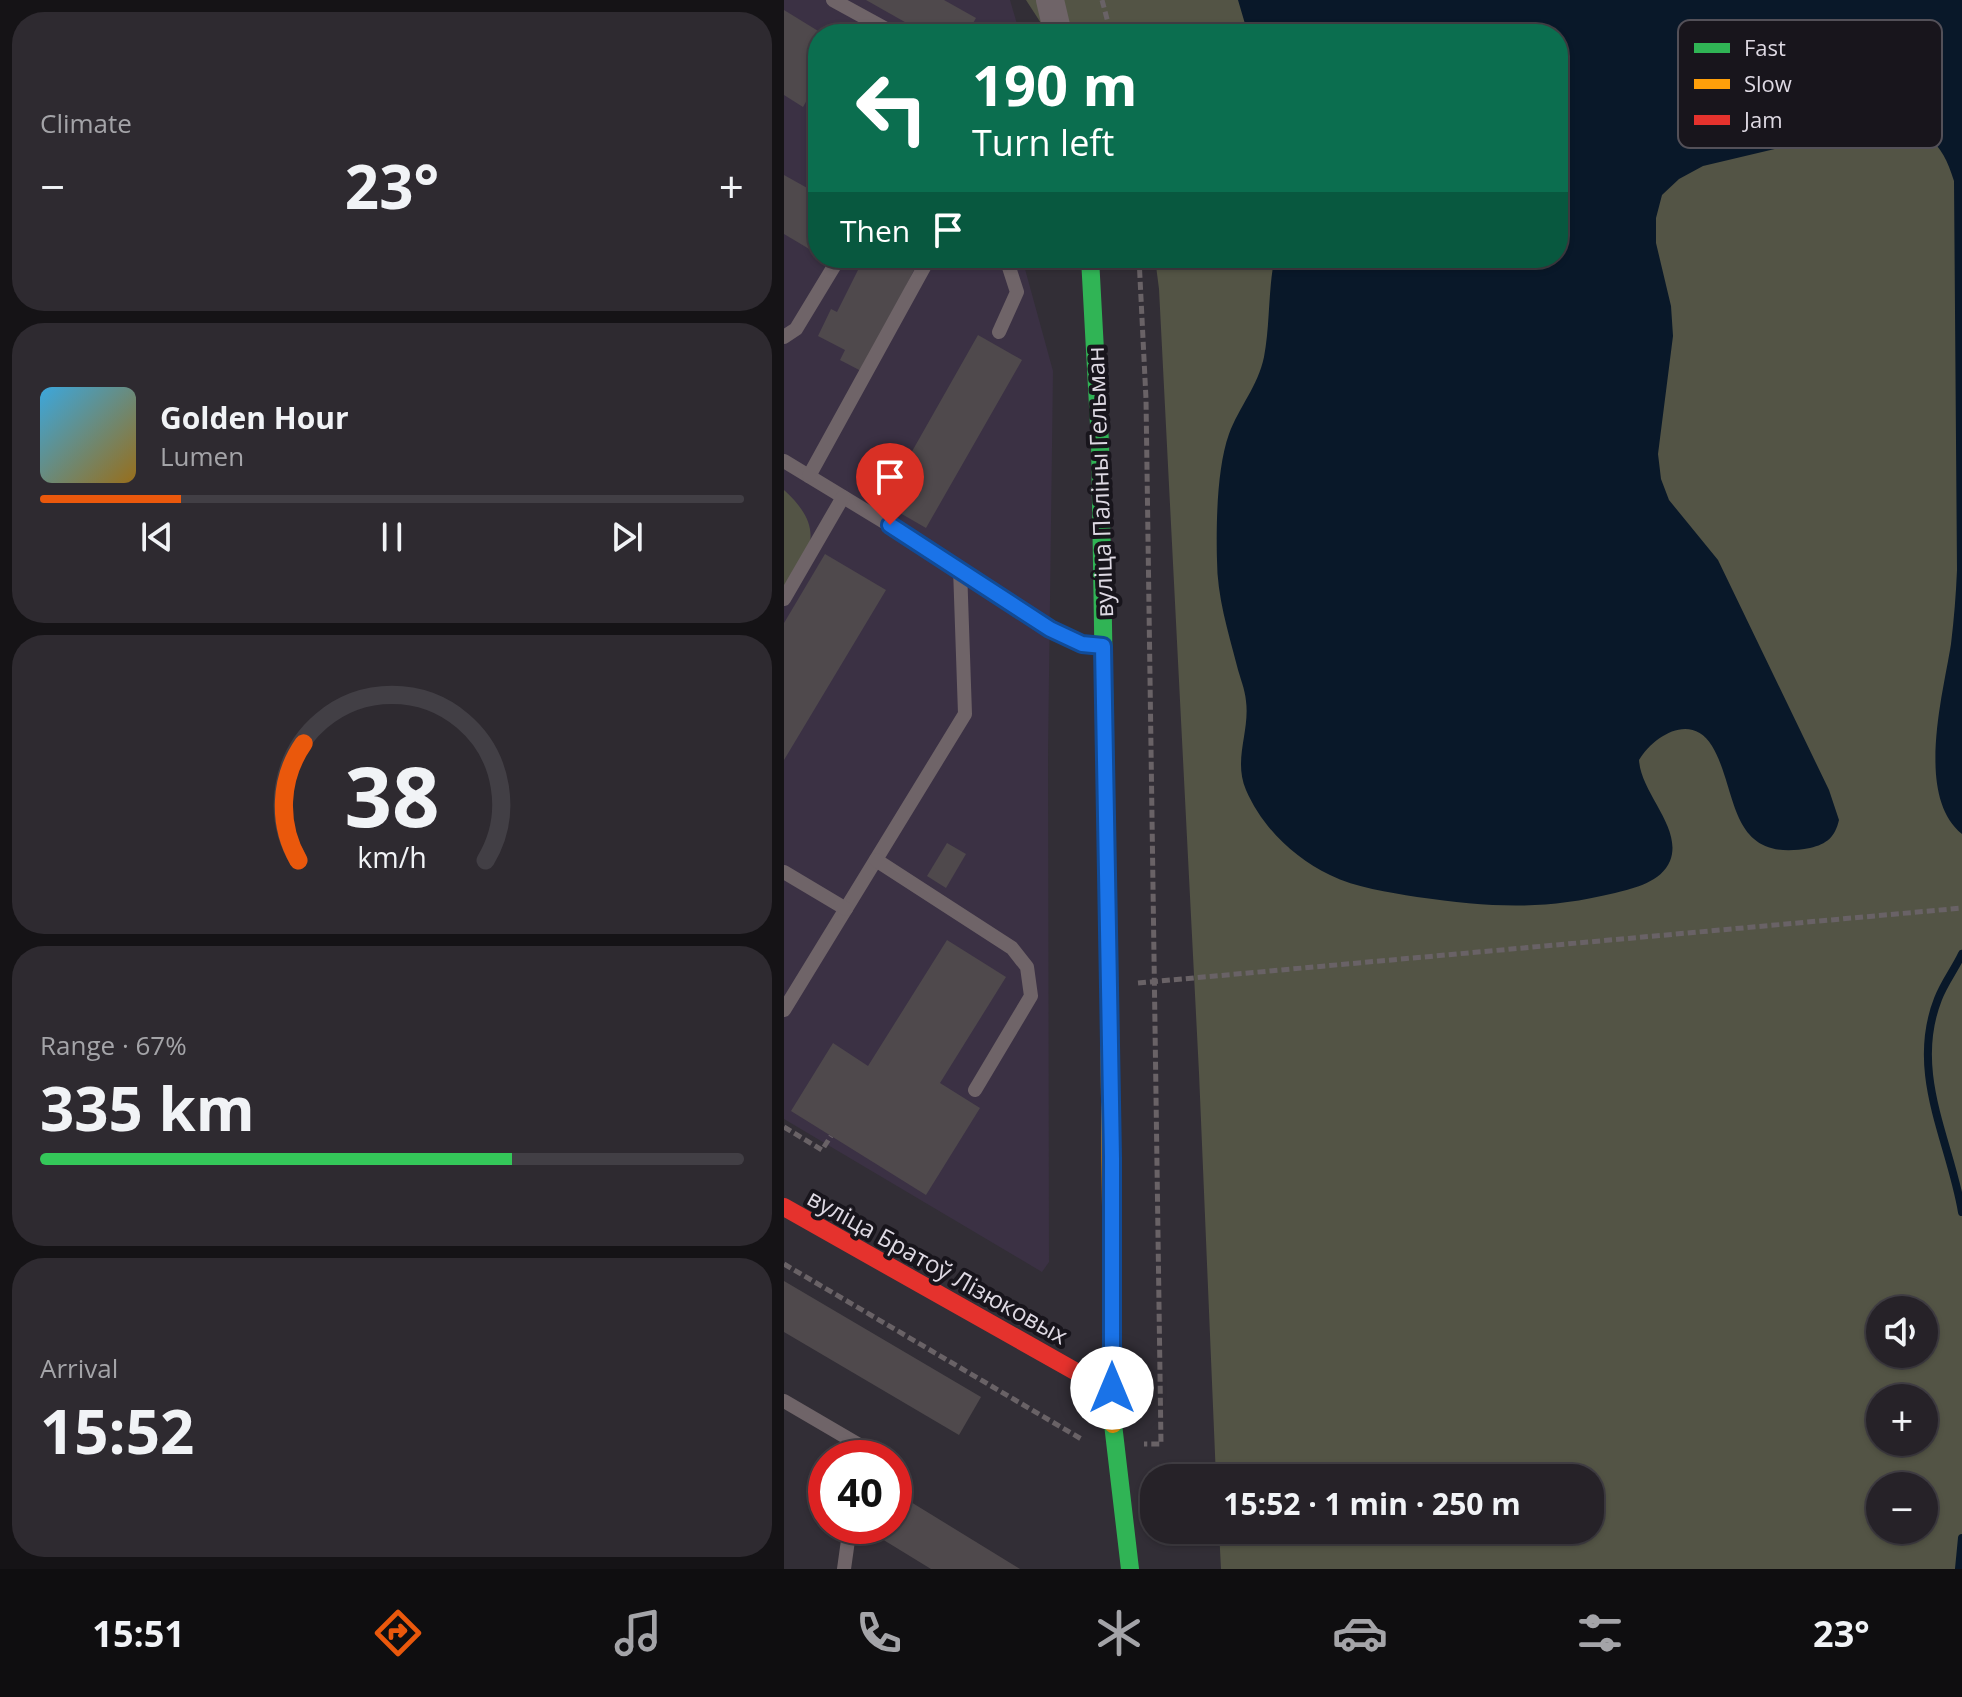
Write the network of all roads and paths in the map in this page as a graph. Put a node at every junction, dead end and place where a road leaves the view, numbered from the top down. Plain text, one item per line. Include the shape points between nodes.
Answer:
1 (833, 0) edge
2 (1050, 0) edge
3 (1102, 0) edge
4 (877, 24) edge
5 (1056, 24) edge
6 (1108, 24) edge
7 (833, 268) edge
8 (923, 268) edge
9 (1009, 268) edge
10 (1091, 268) edge
11 (1140, 268) edge
12 (999, 332) dead end
13 (784, 337) edge
14 (784, 461) edge
15 (809, 476) junction
16 (843, 497) junction
17 (960, 568) junction
18 (784, 599) edge
19 (1103, 646) junction
20 (876, 860) junction
21 (784, 872) edge
22 (1962, 908) edge
23 (846, 909) junction
24 (1155, 982) junction
25 (1107, 986) junction
26 (784, 1010) edge
27 (975, 1090) dead end
28 (1156, 1099) junction
29 (1142, 1100) dead end
30 (784, 1127) edge
31 (831, 1136) dead end
32 (784, 1207) edge
33 (1144, 1208) dead end
34 (1159, 1210) junction
35 (784, 1264) edge
36 (1112, 1388) junction
37 (784, 1401) edge
38 (851, 1440) edge
39 (1114, 1445) junction
40 (848, 1544) edge
41 (845, 1569) edge
42 (1130, 1569) edge

1 - 4 lane
2 - 5 street
3 - 6 path
7 - 13 lane via 796,329
8 - 15 lane
9 - 12 lane via 1017,292
10 - 19 street, вуліца Паліны Гельман
11 - 24 path via 1147,414
14 - 15 lane
15 - 16 lane
16 - 17 lane
16 - 18 lane
17 - 19 lane via 1050,629 1082,644
17 - 20 lane via 965,714
19 - 25 street, вуліца Паліны Гельман
20 - 23 lane
20 - 27 lane via 1012,948 1027,967 1031,996
21 - 23 lane
22 - 24 path
23 - 26 lane
24 - 25 path
24 - 28 path
25 - 36 street, вуліца Паліны Гельман
28 - 29 path
28 - 34 path
30 - 31 path via 822,1150
32 - 36 street, вуліца Братоў Лізюковых
33 - 34 path
34 - 39 path via 1161,1444
35 - 39 path via 1091,1445
36 - 39 street, вуліца Паліны Гельман
37 - 38 lane
39 - 42 street, вуліца Паліны Гельман
40 - 41 lane

